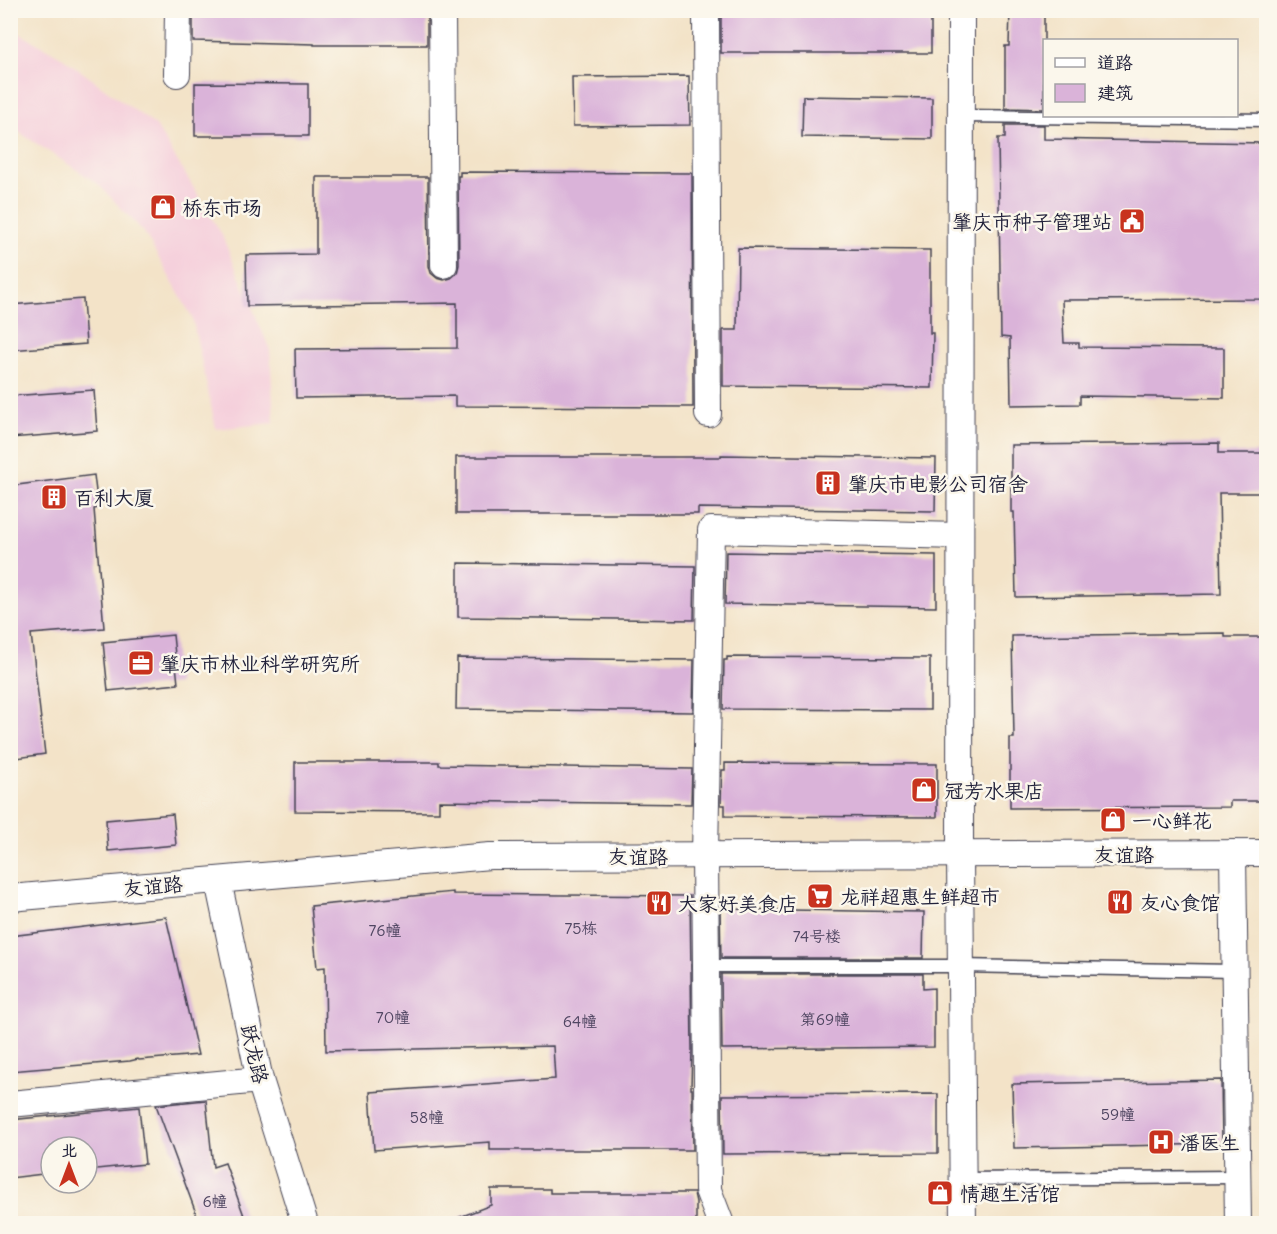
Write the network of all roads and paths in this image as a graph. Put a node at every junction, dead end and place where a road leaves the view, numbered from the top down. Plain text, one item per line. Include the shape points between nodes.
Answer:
1 (178, 10) edge
2 (442, 10) edge
3 (706, 10) edge
4 (961, 10) edge
5 (177, 74) dead end
6 (961, 116) junction
7 (1266, 120) edge
8 (444, 265) dead end
9 (708, 414) dead end
10 (960, 536) junction
11 (1233, 853) junction
12 (1266, 853) edge
13 (960, 854) junction
14 (705, 855) junction
15 (218, 881) junction
16 (10, 898) edge
17 (705, 966) junction
18 (961, 966) junction
19 (1234, 971) junction
20 (260, 1080) junction
21 (10, 1104) edge
22 (1237, 1177) junction
23 (962, 1179) junction
24 (305, 1224) edge
25 (721, 1224) edge
26 (963, 1224) edge
27 (1238, 1224) edge

1 - 5 street
2 - 8 street
3 - 9 street
4 - 6 street
6 - 7 lane
6 - 10 street
10 - 13 street
10 - 14 street via 711,530
11 - 12 street, 友谊路
11 - 13 street, 友谊路
11 - 19 street
13 - 14 street, 友谊路
13 - 18 street
14 - 15 street, 友谊路 via 490,856
14 - 17 street
15 - 16 street, 友谊路
15 - 20 street, 跃龙路
17 - 18 lane
17 - 25 street via 708,1190
18 - 19 lane
18 - 23 street
19 - 22 street
20 - 21 street
20 - 24 street, 跃龙路
22 - 23 lane
22 - 27 street
23 - 26 street

